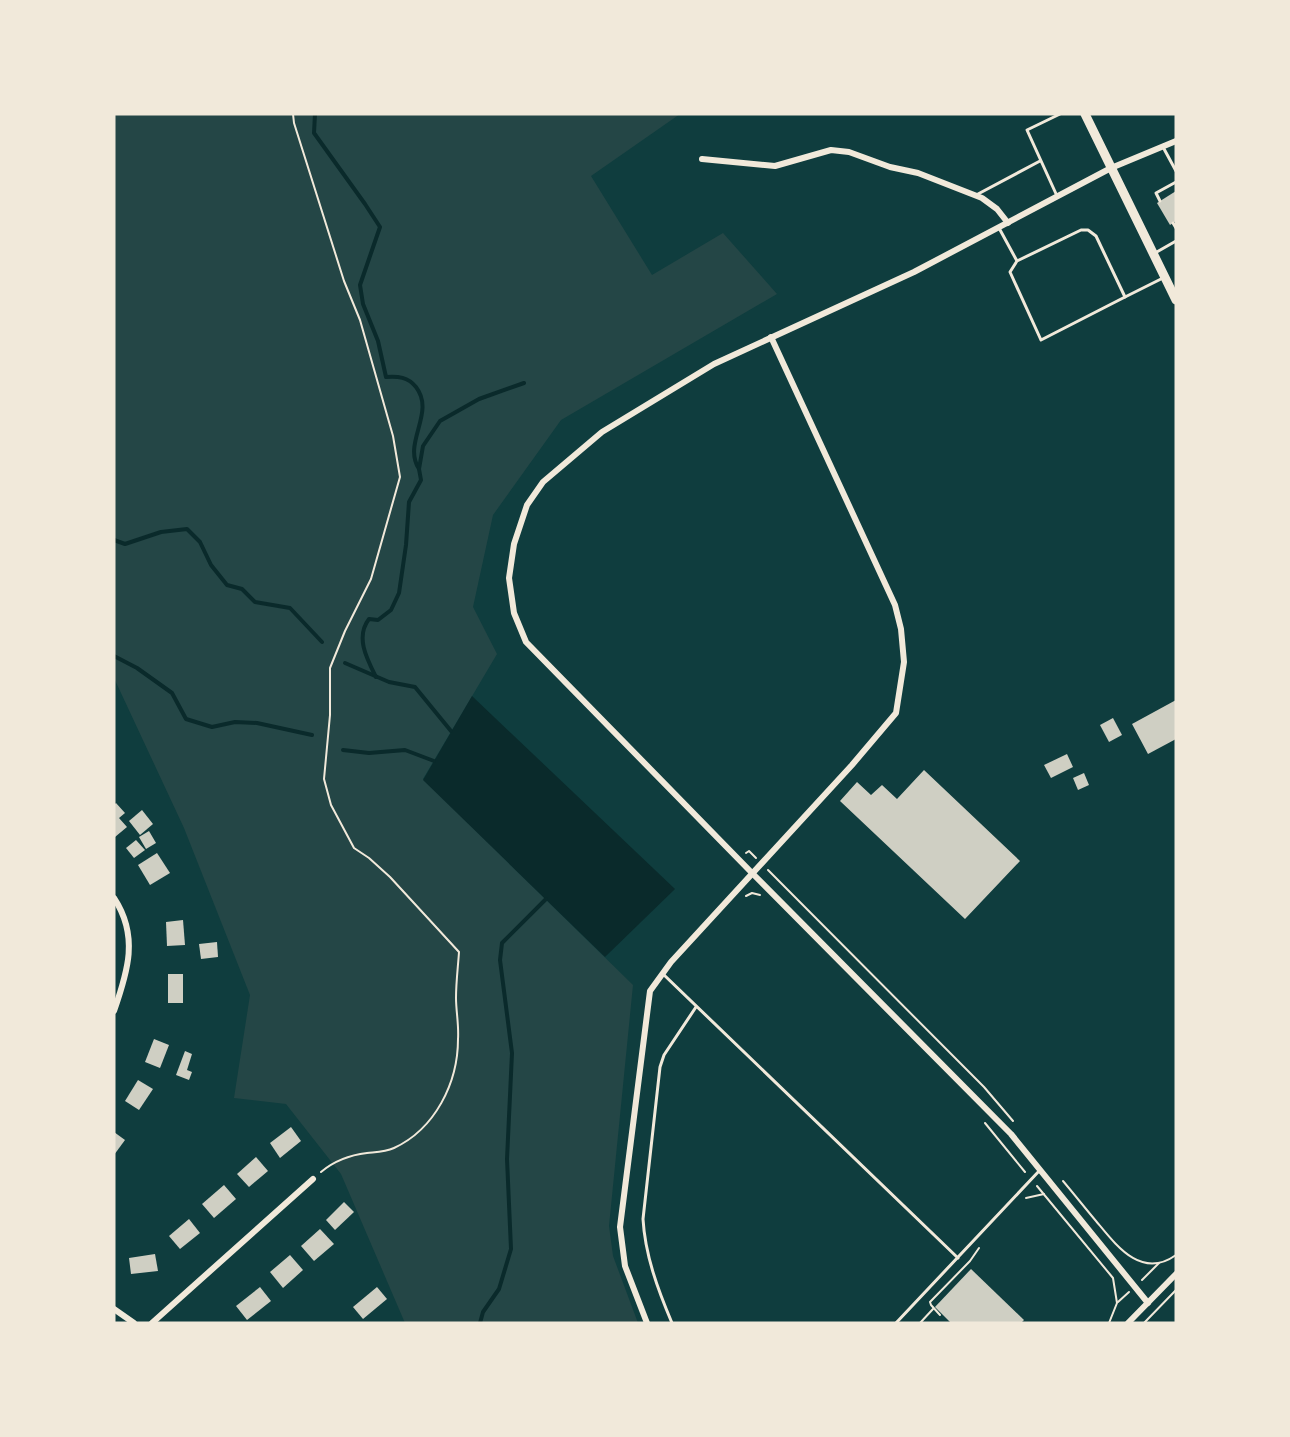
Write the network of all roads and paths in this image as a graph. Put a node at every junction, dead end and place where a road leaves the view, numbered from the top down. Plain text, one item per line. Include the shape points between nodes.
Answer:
1 (293, 114) edge
2 (1060, 114) edge
3 (1085, 114) edge
4 (1176, 141) edge
5 (1163, 147) junction
6 (702, 159) dead end
7 (1040, 161) junction
8 (1111, 168) junction
9 (1176, 171) edge
10 (1176, 182) edge
11 (1167, 187) junction
12 (1170, 194) dead end
13 (976, 196) junction
14 (1057, 197) junction
15 (1160, 201) dead end
16 (1008, 223) junction
17 (1173, 223) dead end
18 (999, 228) junction
19 (1176, 228) edge
20 (1176, 241) edge
21 (1154, 254) junction
22 (1017, 261) junction
23 (1165, 277) junction
24 (1125, 297) junction
25 (1176, 300) edge
26 (771, 336) junction
27 (753, 874) junction
28 (759, 895) dead end
29 (114, 898) edge
30 (744, 898) dead end
31 (662, 974) junction
32 (696, 1006) junction
33 (114, 1011) edge
34 (981, 1118) dead end
35 (1040, 1170) junction
36 (313, 1179) joint
37 (1031, 1179) junction
38 (1044, 1194) junction
39 (1023, 1200) dead end
40 (980, 1246) dead end
41 (958, 1258) junction
42 (1176, 1274) edge
43 (1176, 1290) edge
44 (1148, 1303) junction
45 (114, 1309) edge
46 (933, 1309) junction
47 (940, 1316) dead end
48 (134, 1323) edge
49 (152, 1323) edge
50 (647, 1323) edge
51 (672, 1323) edge
52 (896, 1323) edge
53 (920, 1323) edge
54 (1109, 1323) edge
55 (1128, 1323) edge
56 (1144, 1323) edge

1 - 36 path via 320,208 360,320 393,436 400,477 371,579 330,668 324,779 331,806 354,848 390,877 459,952 459,1040 455,1068 433,1119 395,1148 345,1158
2 - 7 lane via 1027,130
3 - 8 main road
4 - 5 street
5 - 8 street
5 - 9 lane
6 - 13 street via 775,165 816,153 840,151 918,173
7 - 13 lane
7 - 14 lane
8 - 14 street
8 - 21 main road
10 - 11 lane
11 - 12 lane
11 - 15 lane via 1156,193
13 - 16 street via 990,203
14 - 16 street
16 - 18 street
17 - 19 lane
18 - 22 lane
18 - 26 street via 914,272
20 - 21 lane
21 - 23 main road
22 - 24 lane via 1088,230 1096,236
22 - 24 lane via 1010,272 1041,340
23 - 24 lane
23 - 25 main road
26 - 27 street via 895,605 904,662 896,713
26 - 27 street via 714,364 602,432 558,468 527,505 514,544 509,578 514,613 526,642
27 - 31 street
27 - 35 street via 983,1105
28 - 30 path via 752,893
29 - 33 street via 129,936 126,975
31 - 32 lane
31 - 50 street via 650,991 620,1227 625,1266
32 - 41 lane
32 - 51 lane via 660,1067 644,1219 650,1263
34 - 37 path
35 - 37 lane
35 - 44 street
36 - 49 street
37 - 38 path
37 - 41 lane
38 - 39 path
38 - 54 path via 1113,1278 1117,1303
40 - 46 path via 930,1302
41 - 52 lane
42 - 44 street
43 - 56 path
44 - 55 street
45 - 48 street
46 - 47 path
46 - 53 path

